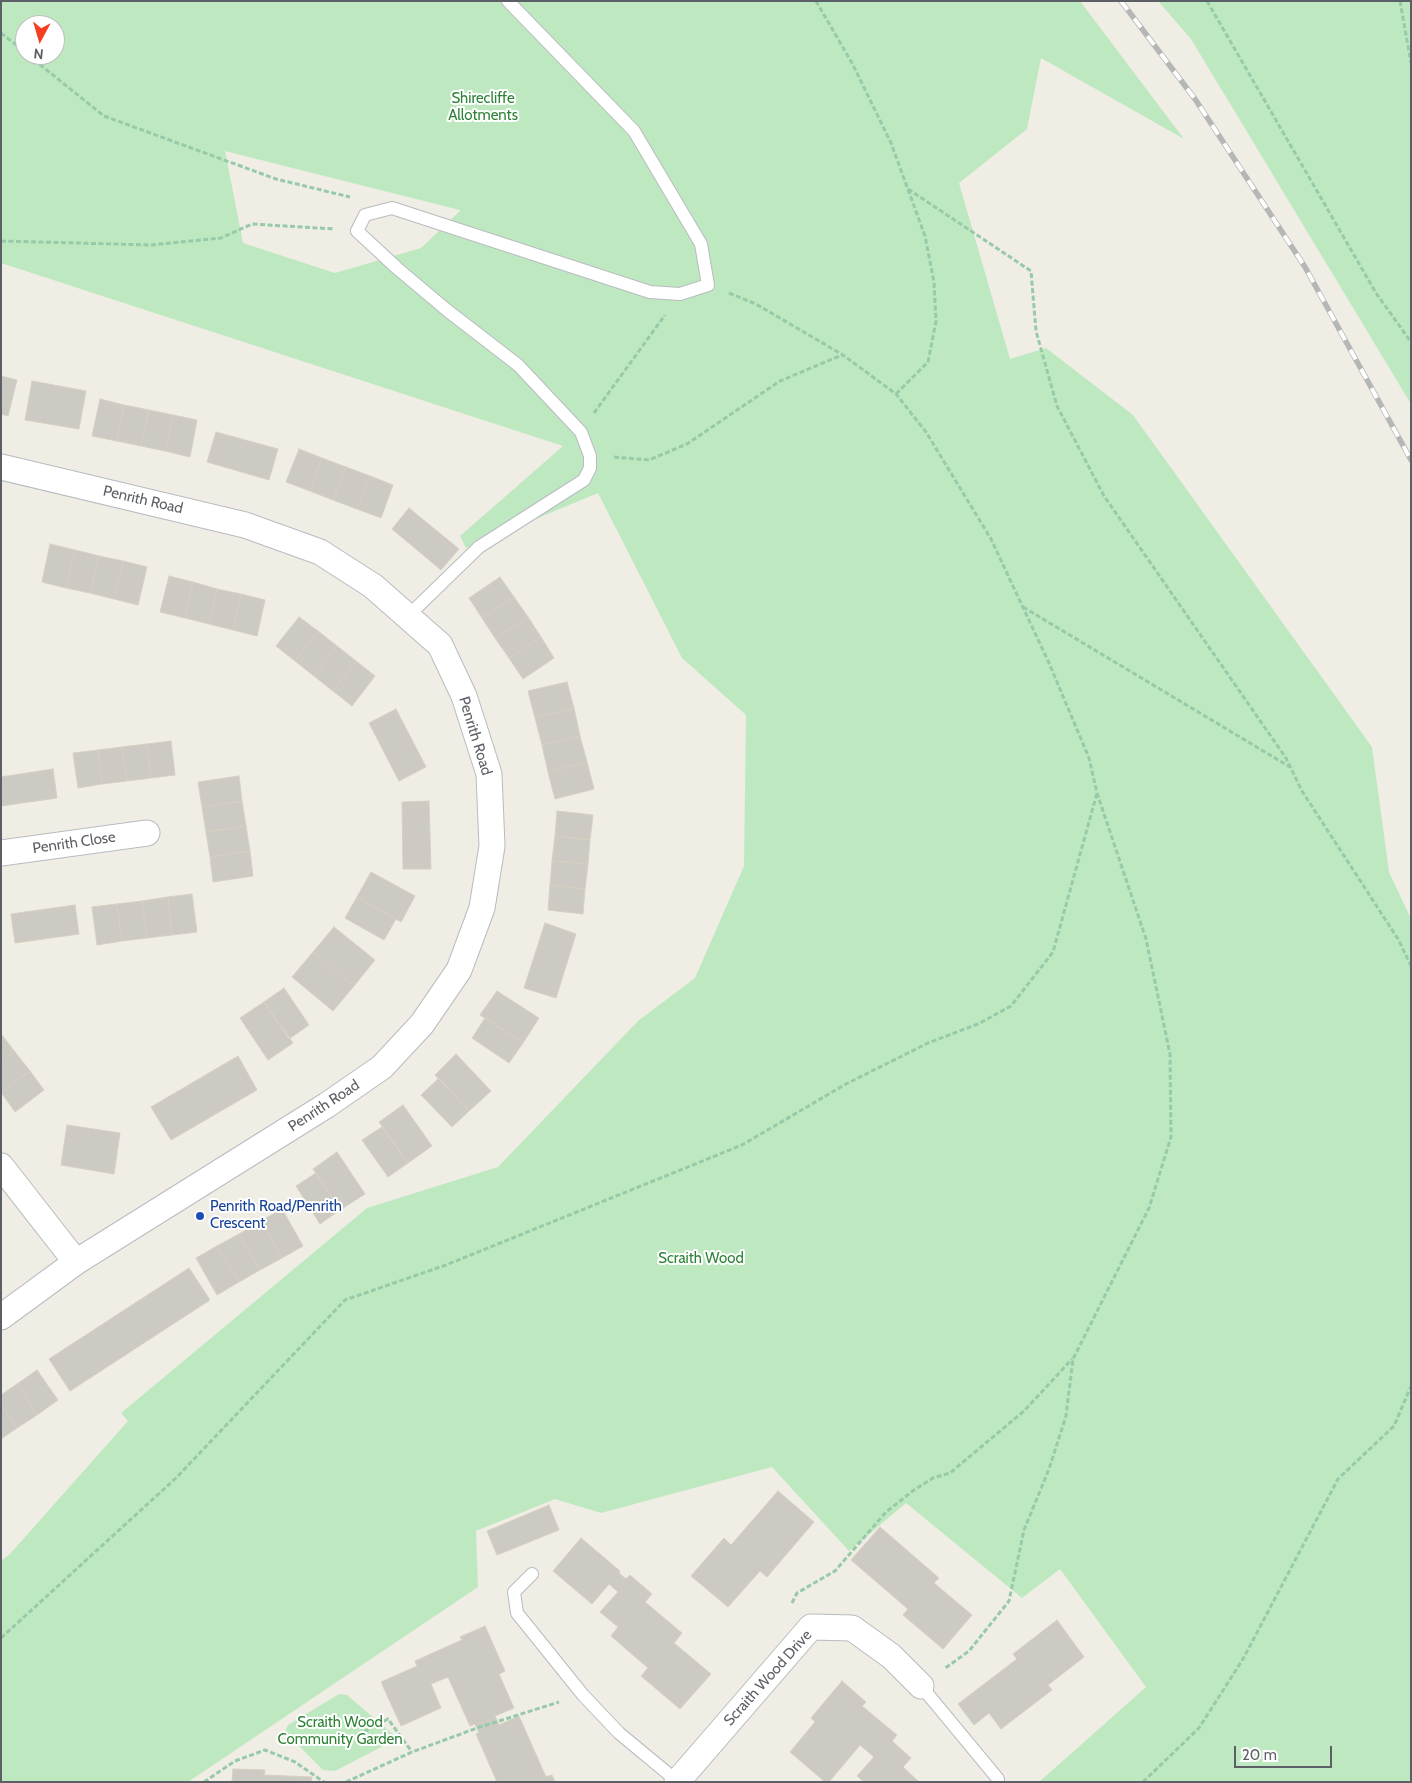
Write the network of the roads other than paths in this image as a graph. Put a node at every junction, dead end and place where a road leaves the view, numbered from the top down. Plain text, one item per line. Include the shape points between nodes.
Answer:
1 (508, 1) edge
2 (1, 467) edge
3 (408, 616) junction
4 (147, 833) dead end
5 (1, 853) edge
6 (1, 1166) edge
7 (76, 1262) junction
8 (1, 1317) edge
9 (532, 1574) dead end
10 (921, 1686) joint
11 (998, 1779) dead end
12 (677, 1781) edge

1 - 3 lane via 634,131 702,244 708,285 680,294 650,292 392,208 365,215 358,231 448,311 518,365 581,432 590,456 590,468 584,480 479,547
2 - 3 street, Penrith Road via 245,525 320,552 373,586
3 - 7 street, Penrith Road via 440,645 464,696 489,774 492,846 482,908 459,970 422,1024 382,1067 328,1105
4 - 5 street, Penrith Close
6 - 7 street
7 - 8 street, Penrith Road
9 - 12 lane via 514,1592 518,1613 583,1695 619,1733
10 - 11 lane
10 - 12 street, Scraith Wood Drive via 891,1656 852,1628 811,1627

